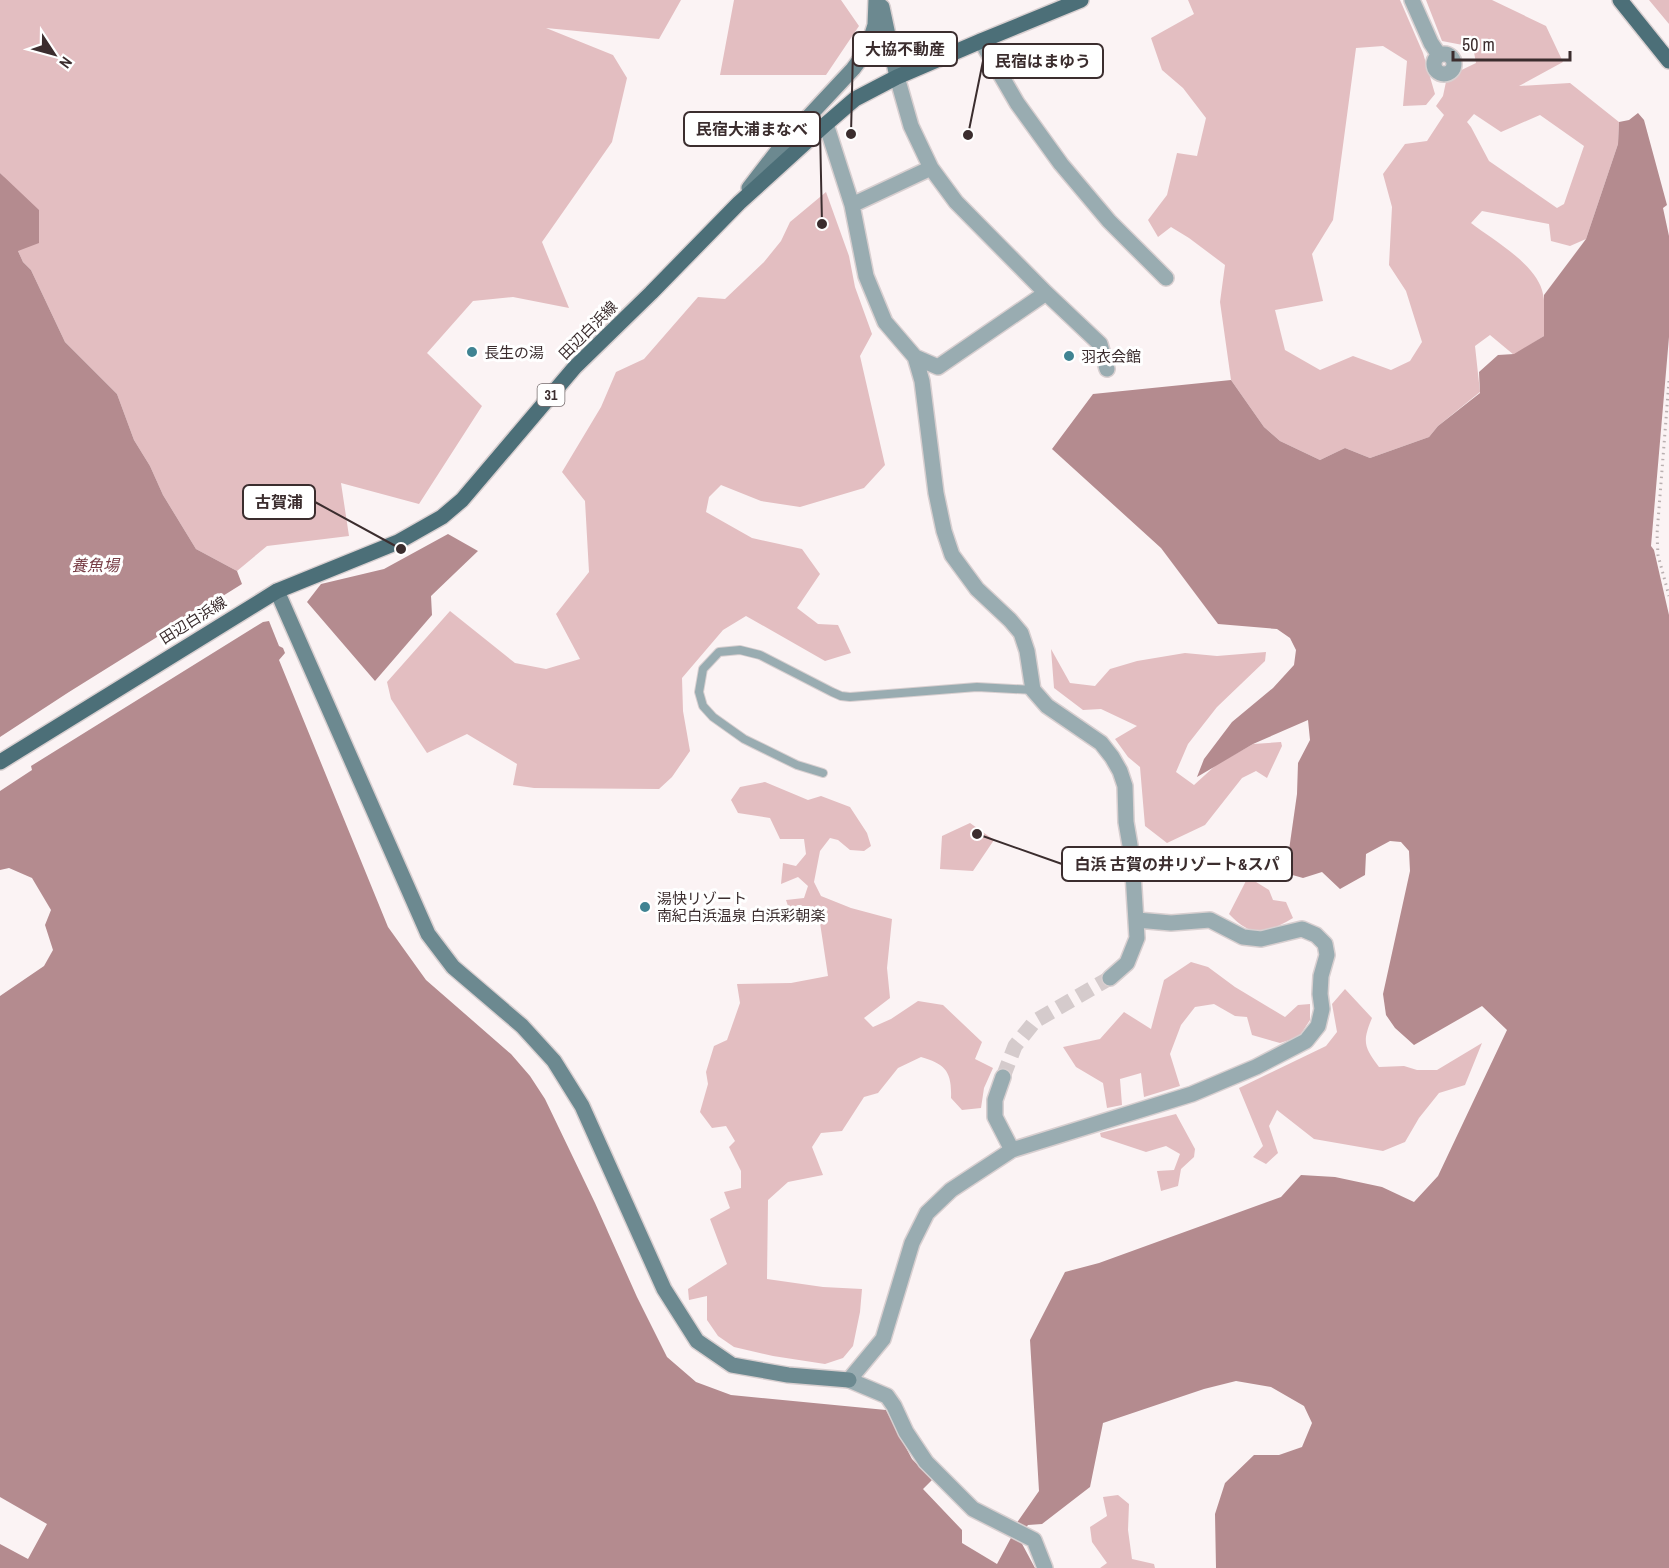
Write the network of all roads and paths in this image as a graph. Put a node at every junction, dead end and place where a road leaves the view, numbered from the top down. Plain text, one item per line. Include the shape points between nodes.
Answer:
1 (878, 0) edge
2 (1081, 0) edge
3 (1412, 0) edge
4 (1620, 0) edge
5 (981, 41) junction
6 (1439, 55) dead end
7 (1669, 61) edge
8 (897, 77) junction
9 (826, 124) junction
10 (931, 168) junction
11 (739, 203) junction
12 (852, 205) junction
13 (1166, 278) dead end
14 (1046, 293) junction
15 (915, 357) junction
16 (1107, 369) dead end
17 (1669, 381) edge
18 (277, 591) junction
19 (1669, 596) edge
20 (1033, 690) junction
21 (0, 762) edge
22 (823, 773) dead end
23 (1137, 920) junction
24 (1110, 978) tunnel mouth
25 (1003, 1077) tunnel mouth
26 (1012, 1150) junction
27 (849, 1380) junction
28 (1045, 1568) edge

1 - 8 street
1 - 11 street via 867,50 783,144
2 - 5 main road, 田辺白浜線 / 31
3 - 6 street
4 - 7 main road
5 - 8 main road, 田辺白浜線 / 31
5 - 13 street via 1017,103 1061,164 1109,221
8 - 9 main road, 田辺白浜線 / 31 via 855,99
8 - 10 street via 911,126
9 - 11 main road, 田辺白浜線 / 31
9 - 12 street
10 - 12 street
10 - 14 street via 956,202
11 - 18 main road, 田辺白浜線 / 31 via 575,368 462,500 442,517 398,542
12 - 15 street via 866,276 885,322
14 - 15 street via 938,367
14 - 16 street via 1100,344
15 - 20 street via 922,381 936,493 952,555 977,589 1021,633
17 - 19 path via 1657,534 1658,555
18 - 21 main road, 田辺白浜線 / 31
18 - 27 street via 428,934 453,967 522,1026 554,1061 582,1106 664,1288 697,1341 732,1365
20 - 22 lane via 976,687 841,696 760,655 740,650 719,652 703,669 699,692 703,706 744,739 796,765
20 - 23 street via 1047,706 1101,743 1120,771 1125,786
23 - 24 street via 1137,938 1127,963
23 - 26 street via 1210,920 1243,937 1261,939 1302,928 1316,935 1325,944 1328,955 1321,976 1318,1026 1306,1041 1289,1051 1192,1095
25 - 26 street via 995,1100 995,1117
26 - 27 street via 951,1190 927,1214 912,1243 884,1339
27 - 28 street via 887,1396 926,1462 973,1509 1034,1540

